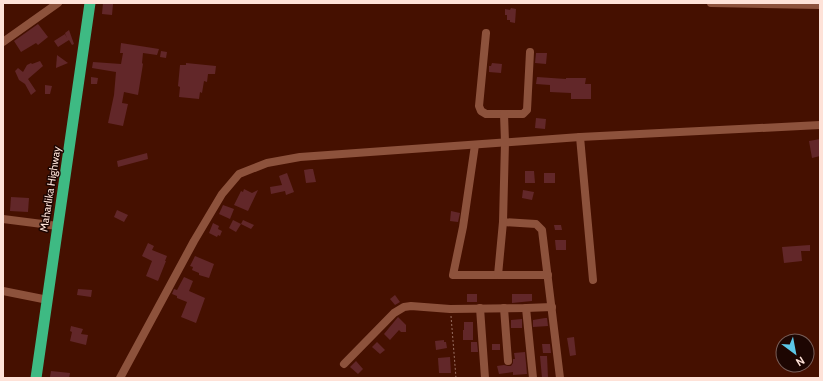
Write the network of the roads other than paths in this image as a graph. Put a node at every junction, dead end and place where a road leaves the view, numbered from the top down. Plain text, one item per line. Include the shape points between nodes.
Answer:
1 (58, 3) edge
2 (90, 3) edge
3 (711, 3) edge
4 (820, 5) edge
5 (486, 33) dead end
6 (3, 42) edge
7 (530, 52) dead end
8 (504, 114) junction
9 (820, 125) edge
10 (580, 137) junction
11 (505, 142) junction
12 (475, 145) junction
13 (3, 220) edge
14 (503, 222) junction
15 (58, 226) junction
16 (498, 275) junction
17 (548, 275) junction
18 (593, 280) dead end
19 (3, 291) edge
20 (48, 300) junction
21 (552, 306) junction
22 (480, 308) junction
23 (504, 308) junction
24 (526, 308) junction
25 (508, 361) dead end
26 (344, 364) dead end
27 (36, 378) edge
28 (120, 378) edge
29 (485, 378) edge
30 (533, 378) edge
31 (560, 378) edge

1 - 6 street
2 - 15 highway, Maharlika Highway
3 - 4 street
5 - 8 street via 479,106 486,114
7 - 8 street via 527,110 523,114
8 - 11 street
9 - 10 street
10 - 11 street
10 - 18 street
11 - 12 street
11 - 14 street
12 - 16 street via 453,275
12 - 28 street via 300,157 266,163 239,174 222,194
13 - 15 street
14 - 16 street
14 - 17 street via 536,224 541,228
15 - 20 highway, Maharlika Highway
16 - 17 street
17 - 21 street
19 - 20 street
20 - 27 highway, Maharlika Highway
21 - 24 street
21 - 31 street
22 - 23 street
22 - 26 street via 404,307 391,316
22 - 29 street
23 - 24 street
23 - 25 street
24 - 30 street

